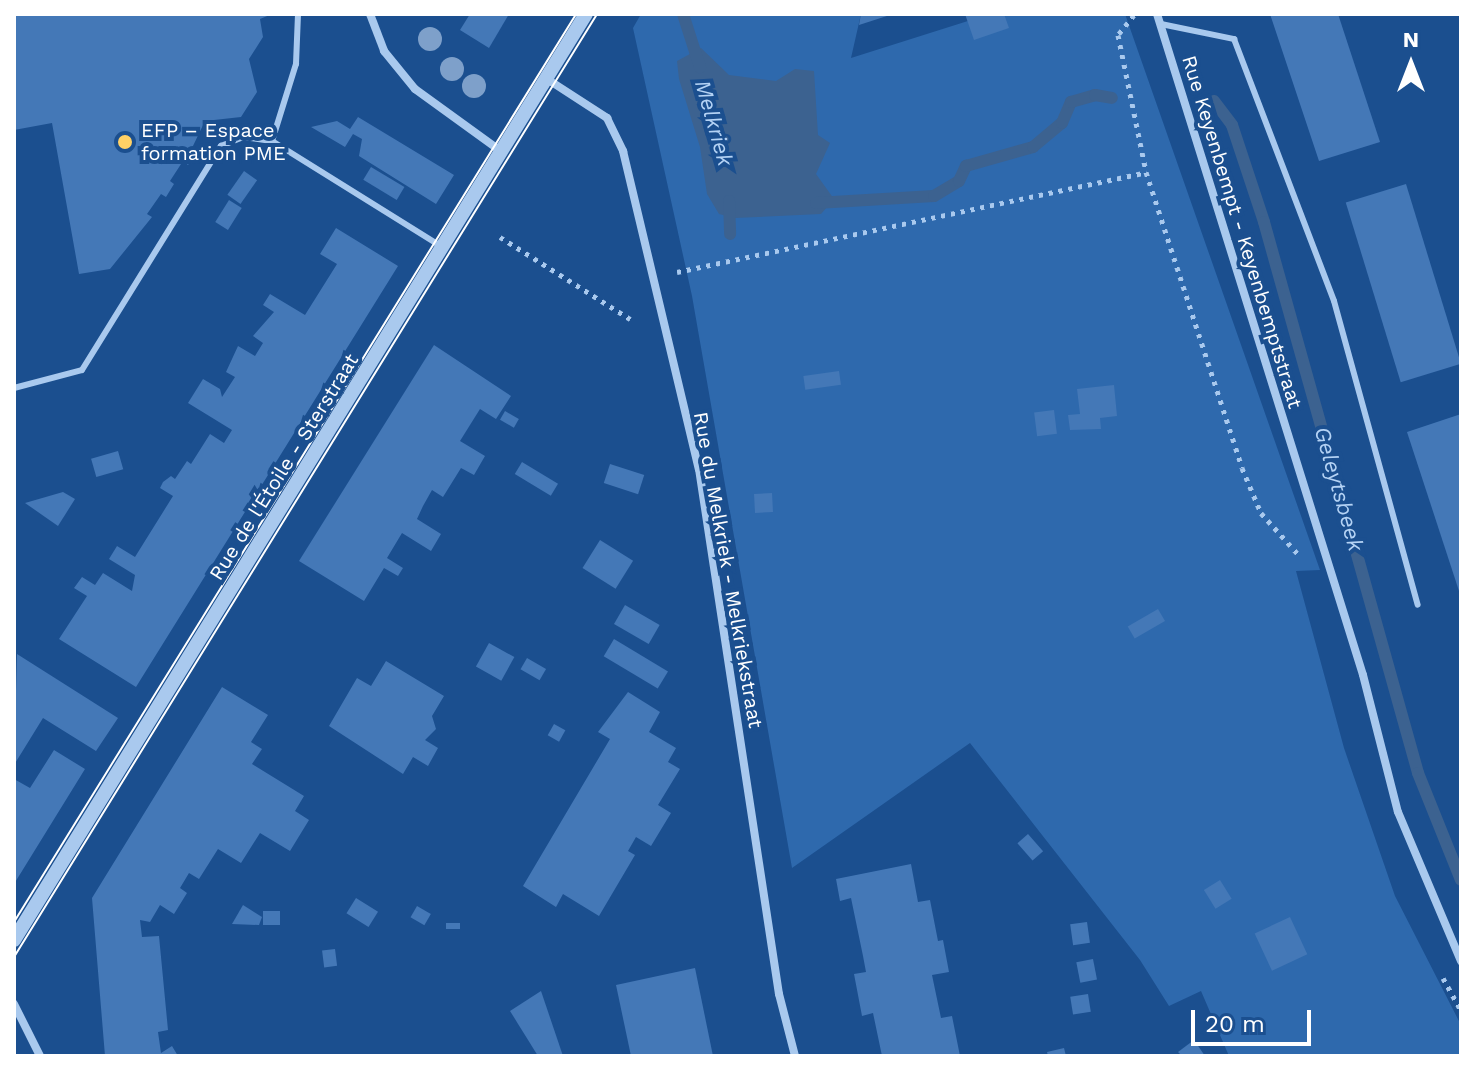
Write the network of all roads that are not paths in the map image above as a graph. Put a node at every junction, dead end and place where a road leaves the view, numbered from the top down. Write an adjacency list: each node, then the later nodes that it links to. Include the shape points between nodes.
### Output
1 (298, 14): 7 (lane, via 296,64)
2 (370, 14): 8 (street, via 384,51 415,89)
3 (586, 14): 6 (street, Rue de l'Étoile - Sterstraat)
4 (1157, 14): 5 (street, Rue Keyenbempt - Keyenbemptstraat)
5 (1161, 24): 11 (lane, via 1234,39 1334,301); 13 (street, Rue Keyenbempt - Keyenbemptstraat, via 1363,675 1398,812)
6 (547, 79): 8 (street, Rue de l'Étoile - Sterstraat); 16 (street, Rue du Melkriek - Melkriekstraat, via 607,118 623,151 699,469 779,994)
7 (272, 141): 9 (lane); 10 (lane, via 243,137 221,146 82,370)
8 (503, 152): 9 (street, Rue de l'Étoile - Sterstraat)
9 (443, 248): 12 (street, Rue de l'Étoile - Sterstraat)
10 (14, 388)
11 (1418, 605)
12 (14, 940)
13 (1461, 961)
14 (14, 1004): 15 (street)
15 (40, 1056)
16 (795, 1056)

